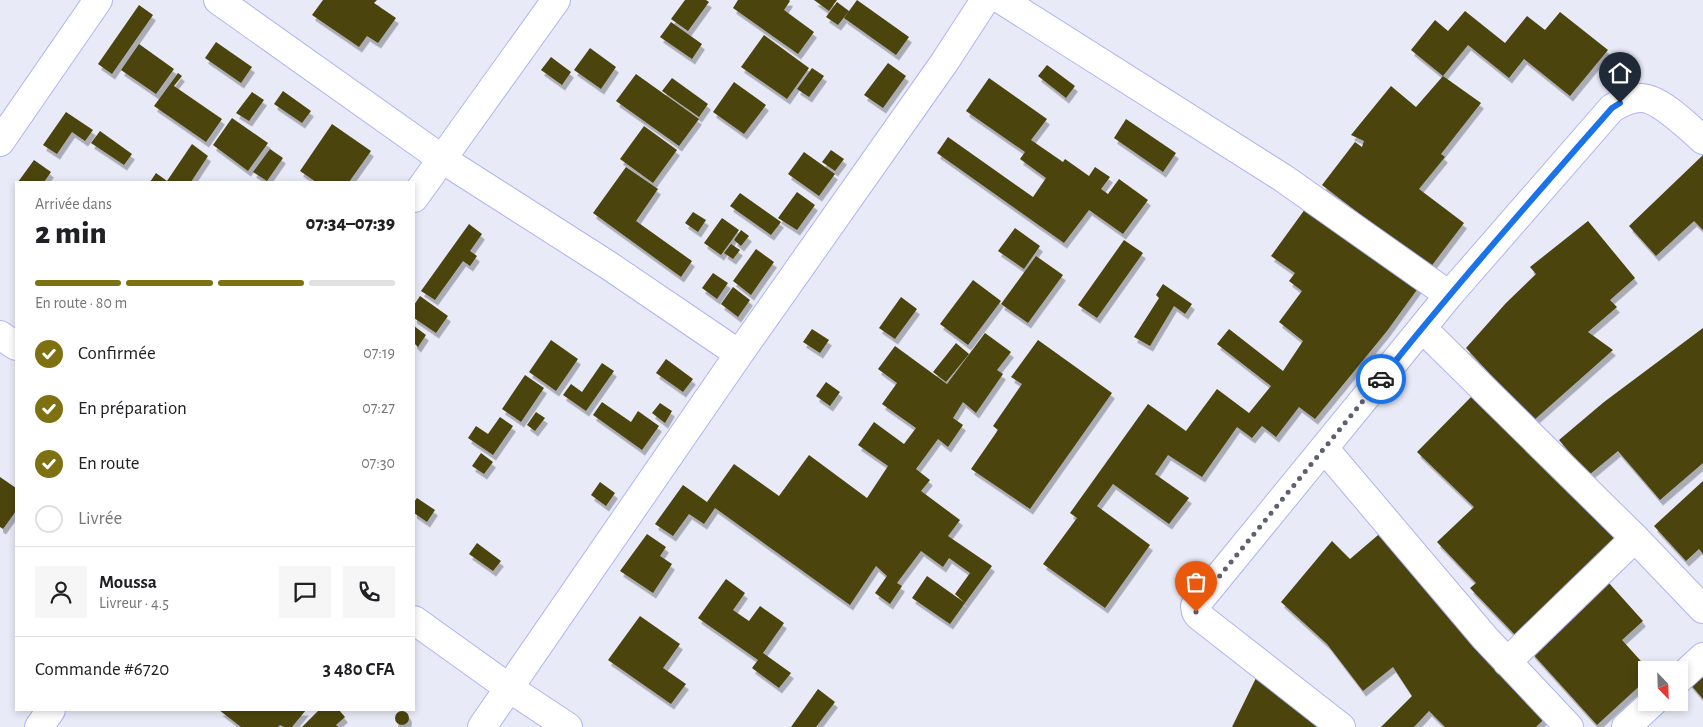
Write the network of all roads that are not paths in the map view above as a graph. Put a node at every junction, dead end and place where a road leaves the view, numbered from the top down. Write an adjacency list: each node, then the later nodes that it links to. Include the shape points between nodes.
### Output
1 (98, 0): 7 (street)
2 (218, 0): 8 (street)
3 (556, 0): 8 (street)
4 (986, 0): 14 (street)
5 (1002, 0): 10 (street, via 1283,178)
6 (1703, 140): 10 (street, via 1657,102 1632,99 1612,108)
7 (0, 142)
8 (442, 159): 9 (street); 14 (street)
9 (415, 197)
10 (1449, 295): 11 (street)
11 (1422, 328): 15 (street); 16 (street)
12 (0, 335): 13 (street)
13 (15, 345)
14 (740, 354): 22 (street)
15 (1324, 448): 20 (street); 28 (street, via 1195,606 1199,616)
16 (1634, 538): 17 (street); 20 (street)
17 (1703, 609)
18 (415, 621): 22 (street)
19 (1703, 657): 21 (street)
20 (1507, 662): 29 (street)
21 (1688, 671)
22 (509, 688): 26 (street); 27 (street)
23 (50, 711): 25 (street)
24 (1643, 711): 30 (street)
25 (39, 727)
26 (482, 727)
27 (568, 727)
28 (1342, 727)
29 (1569, 727)
30 (1626, 727)

